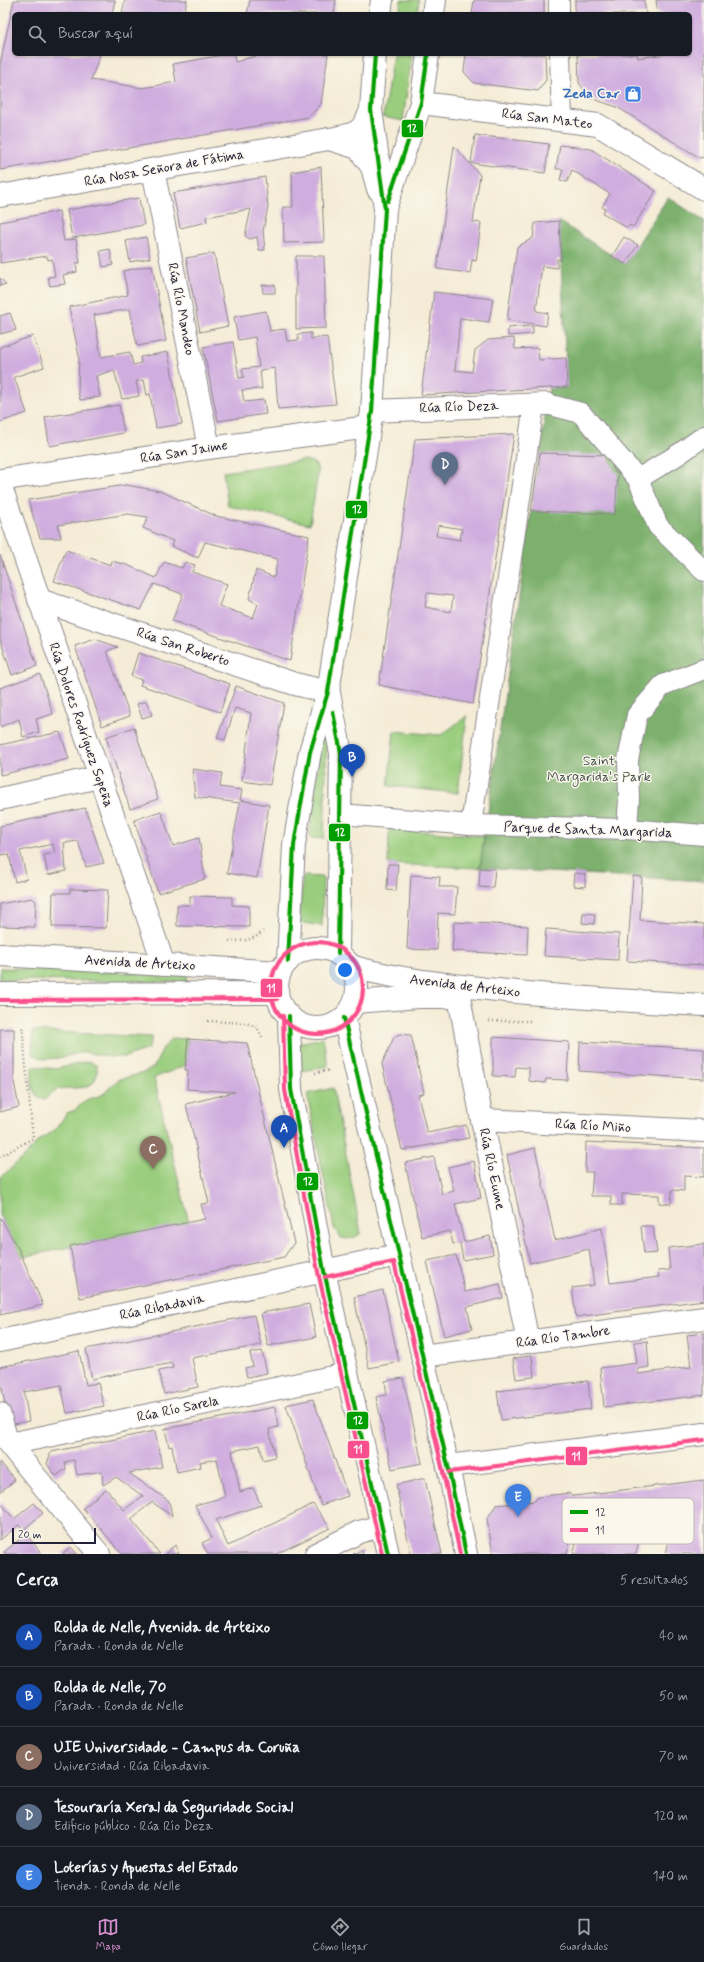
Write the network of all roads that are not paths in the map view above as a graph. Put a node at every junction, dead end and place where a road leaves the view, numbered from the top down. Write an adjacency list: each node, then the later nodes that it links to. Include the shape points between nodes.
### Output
1 (382, 0): 4 (street)
2 (435, 0): 5 (street)
3 (559, 0): 6 (street)
4 (380, 12)
5 (433, 12)
6 (559, 12)
7 (375, 56): 11 (street)
8 (428, 56): 10 (street)
9 (560, 56): 12 (street)
10 (421, 103): 12 (street, Rúa San Mateo); 17 (street)
11 (371, 110): 13 (street, Rúa Nosa Señora de Fátima, via 366,124 355,134); 17 (street)
12 (562, 121): 15 (street, Rúa San Mateo, via 598,125)
13 (328, 139): 14 (street, Rúa Nosa Señora de Fátima); 17 (street, Rúa Nosa Señora de Fátima, via 358,148 372,167)
14 (153, 170): 16 (street, Rúa Nosa Señora de Fátima); 21 (street, Rúa Río Mandeo)
15 (704, 189)
16 (0, 196)
17 (385, 209): 19 (street)
18 (541, 404): 19 (street, Rúa Río Deza); 22 (street, via 580,413); 32 (street)
19 (370, 419): 21 (street, Rúa San Jaime); 28 (street)
20 (704, 436): 22 (street)
21 (209, 448): 23 (street, Rúa San Jaime)
22 (638, 479): 25 (street, via 658,526)
23 (0, 480)
24 (0, 484): 26 (street, Rúa Dolores Rodríguez Sopeña)
25 (704, 571)
26 (39, 600): 28 (street, Rúa San Roberto, via 294,684); 29 (street, Rúa Dolores Rodríguez Sopeña)
27 (704, 669): 33 (street, via 663,685 637,715 628,760 630,799)
28 (328, 692): 31 (street, via 341,752); 38 (street, via 310,752 295,838)
29 (99, 777): 30 (street); 37 (street, Rúa Dolores Rodríguez Sopeña)
30 (0, 799)
31 (341, 814): 32 (street, Parque de Santa Margarida); 36 (street)
32 (471, 825): 33 (street, Parque de Santa Margarida)
33 (627, 829): 34 (street, Parque de Santa Margarida)
34 (704, 836)
35 (0, 955): 37 (street, Avenida de Arteixo)
36 (344, 960): 38 (street, via 325,948 312,948 299,952); 40 (street, Avenida de Arteixo, via 372,973); 43 (street, via 356,978 357,990)
37 (164, 965): 38 (street, Avenida de Arteixo)
38 (282, 975): 39 (street, Avenida de Arteixo); 44 (street, via 281,1005)
39 (0, 994)
40 (555, 996): 41 (street, Avenida de Arteixo); 42 (street, Avenida de Arteixo)
41 (459, 997): 43 (street, Avenida de Arteixo, via 420,997); 45 (street, Rúa Río Eume)
42 (704, 1005)
43 (350, 1010): 44 (street, via 334,1025 322,1028 310,1028 299,1024); 47 (street, via 355,1064)
44 (289, 1016): 48 (street, via 290,1079)
45 (482, 1120): 46 (street, Rúa Río Miño); 51 (street, Rúa Río Eume)
46 (704, 1131)
47 (398, 1255): 48 (street, Rúa Ribadavia); 52 (street)
48 (324, 1271): 50 (street, Rúa Ribadavia); 53 (street)
49 (704, 1318): 51 (street, Rúa Río Tambre)
50 (0, 1341)
51 (528, 1341): 52 (street, Rúa Río Tambre)
52 (422, 1356): 57 (street)
53 (347, 1374): 56 (street, Rúa Río Sarela); 58 (street)
54 (0, 1412): 56 (street)
55 (704, 1434): 57 (street)
56 (8, 1444): 59 (street)
57 (448, 1466): 62 (street)
58 (381, 1526): 60 (street, via 359,1532); 61 (street)
59 (99, 1554)
60 (316, 1554)
61 (388, 1554)
62 (466, 1554)

